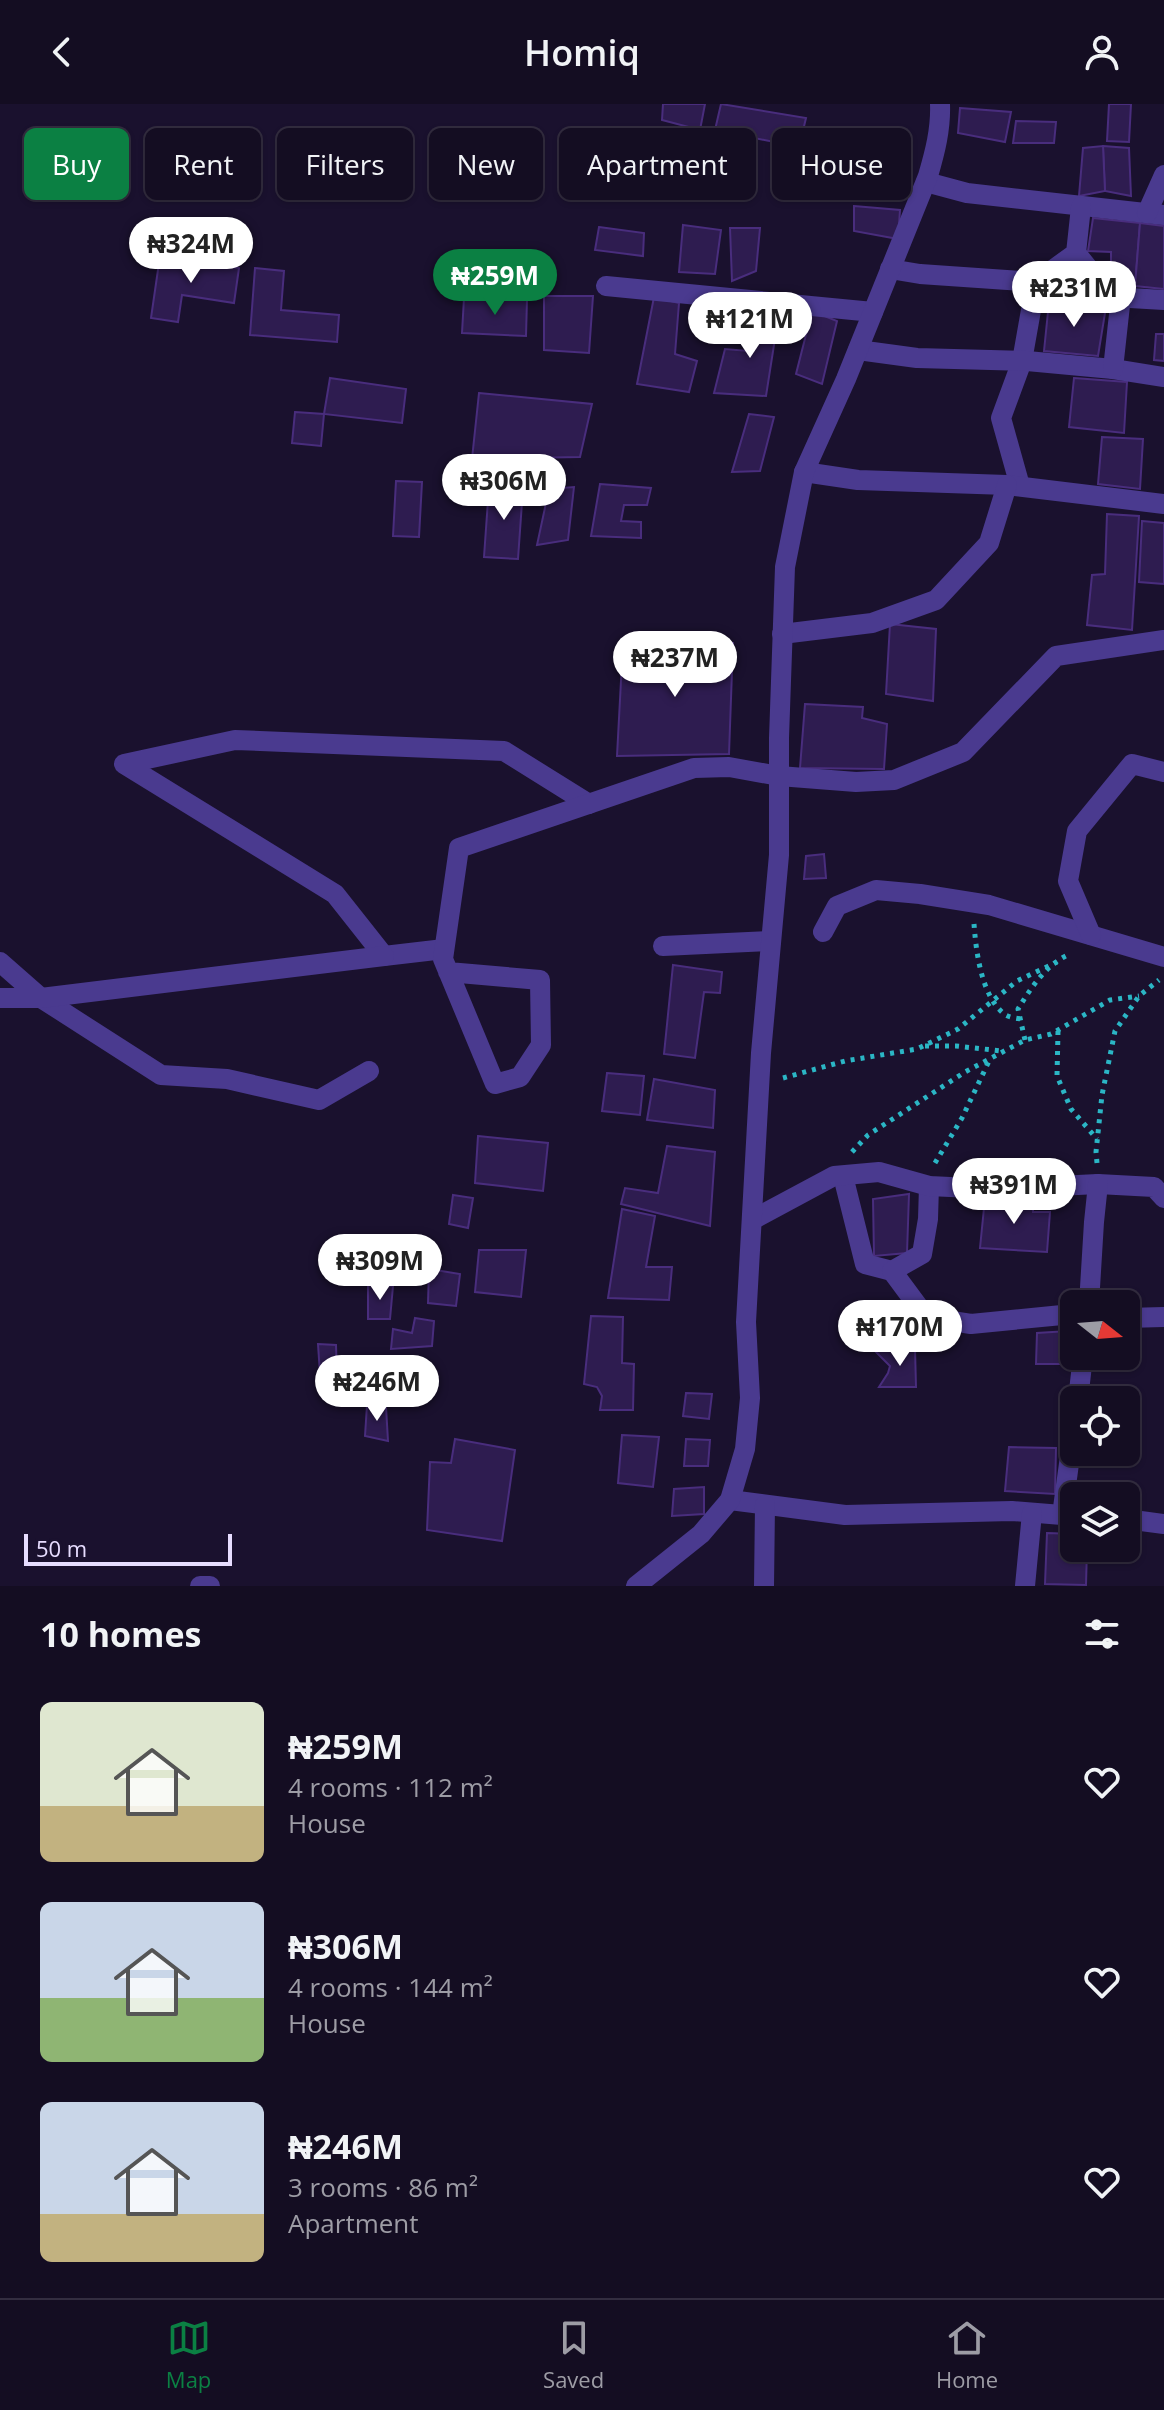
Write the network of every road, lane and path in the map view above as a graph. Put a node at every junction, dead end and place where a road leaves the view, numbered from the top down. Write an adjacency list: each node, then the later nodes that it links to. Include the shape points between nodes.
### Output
1 (940, 104): 3 (street, via 937,147)
2 (1164, 175): 5 (street)
3 (926, 182): 4 (street, via 967,193); 7 (street)
4 (1081, 207): 5 (street); 6 (street)
5 (1155, 214)
6 (1076, 253): 8 (street); 10 (street, via 1109,294)
7 (890, 269): 8 (street); 12 (street)
8 (1036, 282): 14 (street)
9 (606, 286): 12 (street)
10 (1121, 296): 11 (street); 15 (street)
11 (1164, 300)
12 (873, 312): 13 (street)
13 (858, 350): 14 (street, via 917,358); 17 (street)
14 (1022, 361): 15 (street); 18 (street, via 1001,418)
15 (1113, 369): 16 (street)
16 (1164, 377)
17 (804, 472): 18 (street, via 858,480); 20 (street, via 785,567)
18 (1014, 486): 19 (street); 20 (street, via 989,543 936,600 872,623)
19 (1164, 504)
20 (782, 634): 23 (street)
21 (1164, 640): 23 (street, via 1056,656 963,752 894,780)
22 (1164, 772): 27 (street, via 1132,764 1077,831 1068,881)
23 (779, 776): 24 (street, via 729,767 694,768); 28 (street)
24 (589, 804): 30 (street, via 459,848); 31 (street, via 504,751 235,740 124,764 335,894)
25 (974, 902): 26 (street, via 876,890 837,906); 27 (street); 40 (path, via 980,972)
26 (823, 932)
27 (1097, 937): 32 (street); 34 (path)
28 (771, 941): 29 (street); 48 (street)
29 (663, 946)
30 (444, 949): 31 (street); 35 (street)
31 (384, 956): 39 (street)
32 (1164, 957)
33 (0, 962): 39 (street)
34 (1057, 962): 40 (path); 41 (path, via 1035,982 1018,1009)
35 (448, 972): 35 (street, via 495,1084 520,1077 541,1045 540,980)
36 (1164, 976): 37 (path)
37 (1139, 996): 42 (path, via 1110,1000); 49 (path, via 1115,1031)
38 (0, 998): 39 (street)
39 (41, 998): 47 (street, via 161,1075 227,1079 319,1100)
40 (993, 999): 41 (path, via 1004,1015); 44 (path, via 958,1029)
41 (1021, 1019): 43 (path)
42 (1058, 1031): 43 (path); 49 (path, via 1057,1076 1071,1109)
43 (1025, 1040): 45 (path)
44 (923, 1046): 45 (path); 48 (path)
45 (1003, 1052): 46 (path)
46 (991, 1058): 50 (path, via 868,1135); 53 (path)
47 (369, 1071)
48 (759, 1084): 55 (street)
49 (1098, 1140): 52 (path)
50 (849, 1155)
51 (843, 1176): 53 (street, via 879,1172); 55 (street); 56 (street, via 865,1264)
52 (1098, 1184): 53 (street, via 993,1189); 54 (street, via 1154,1187); 57 (street)
53 (926, 1185): 56 (street, via 922,1254)
54 (1164, 1198)
55 (752, 1220): 61 (street, via 746,1322 750,1398 745,1449)
56 (892, 1271): 58 (street, via 926,1317 971,1324)
57 (1090, 1290)
58 (1060, 1315)
59 (1164, 1317): 60 (street)
60 (1140, 1318)
61 (730, 1500): 62 (street); 69 (street, via 701,1534)
62 (765, 1505): 63 (street, via 845,1515); 70 (street)
63 (1032, 1513): 64 (street); 71 (street)
64 (1060, 1515)
65 (1140, 1521): 66 (street)
66 (1164, 1524)
67 (200, 1586): 68 (street)
68 (210, 1586)
69 (636, 1586)
70 (764, 1586)
71 (1025, 1586)

